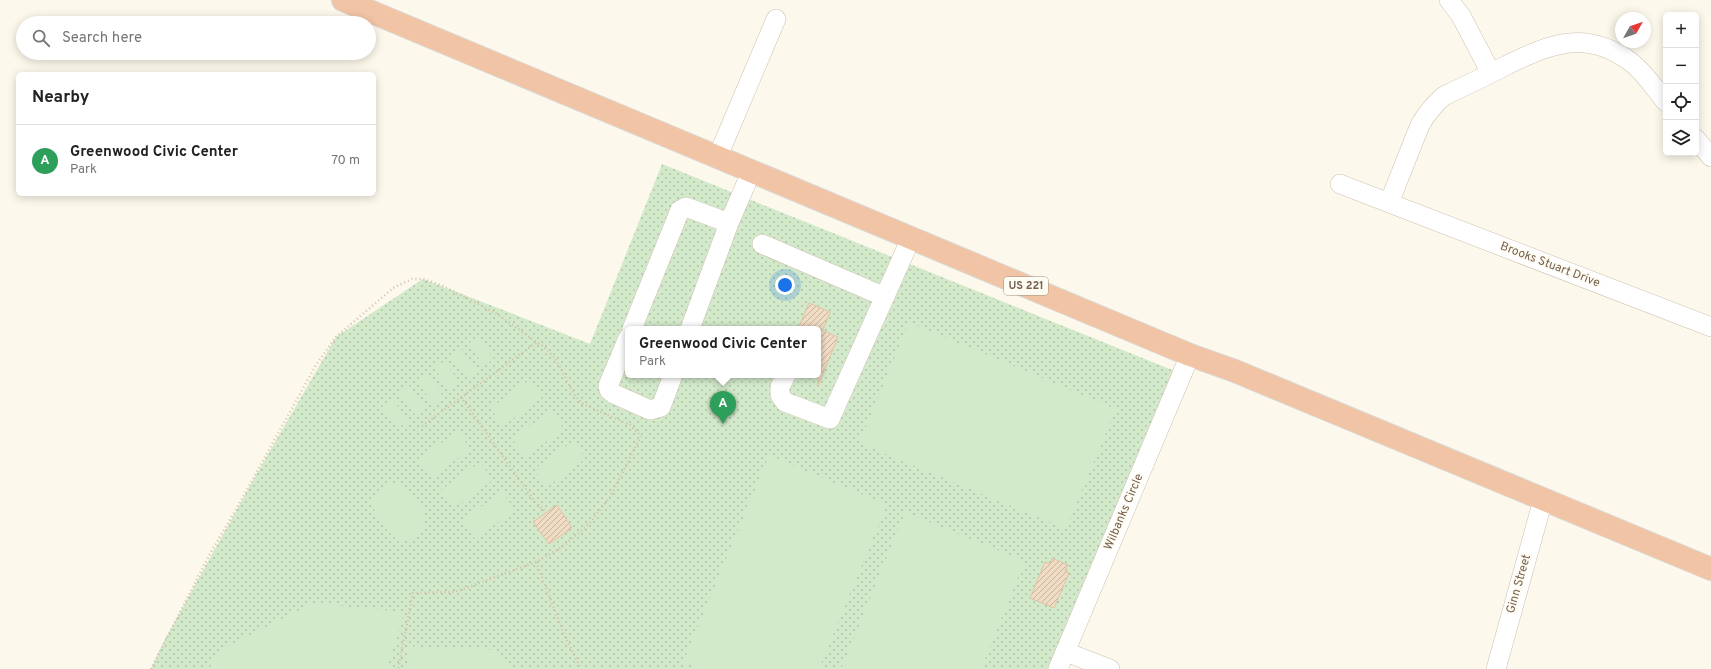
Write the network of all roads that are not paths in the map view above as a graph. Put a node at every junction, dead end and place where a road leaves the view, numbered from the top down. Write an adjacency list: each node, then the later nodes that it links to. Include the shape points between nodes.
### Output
1 (342, 0): 7 (highway, US 221)
2 (1449, 0): 4 (street, via 1461,16)
3 (776, 19): 7 (street)
4 (1490, 73): 5 (street, via 1541,49 1570,42 1584,43 1601,46 1633,64); 11 (street, via 1444,96 1427,112)
5 (1663, 99)
6 (1699, 143): 8 (street)
7 (718, 156): 9 (highway, US 221)
8 (1711, 157)
9 (752, 170): 12 (street); 13 (highway, US 221)
10 (1340, 184): 11 (street, Brooks Stuart Drive)
11 (1389, 203): 18 (street, Brooks Stuart Drive)
12 (729, 223): 16 (street, via 694,208 686,207 680,210); 17 (street)
13 (911, 238): 15 (street); 20 (highway, US 221)
14 (762, 244): 15 (street)
15 (885, 297): 22 (street, via 830,419 785,402 780,395)
16 (633, 326)
17 (691, 326)
18 (1711, 327)
19 (625, 345): 21 (street, via 608,386 614,394 655,410 661,407)
20 (1190, 355): 23 (highway, US 221, via 1236,371); 25 (street, Wilbanks Circle)
21 (672, 378)
22 (785, 378)
23 (1543, 500): 24 (highway, US 221); 27 (street, Ginn Street)
24 (1711, 569)
25 (1062, 661): 26 (street)
26 (1110, 669)
27 (1496, 669)

